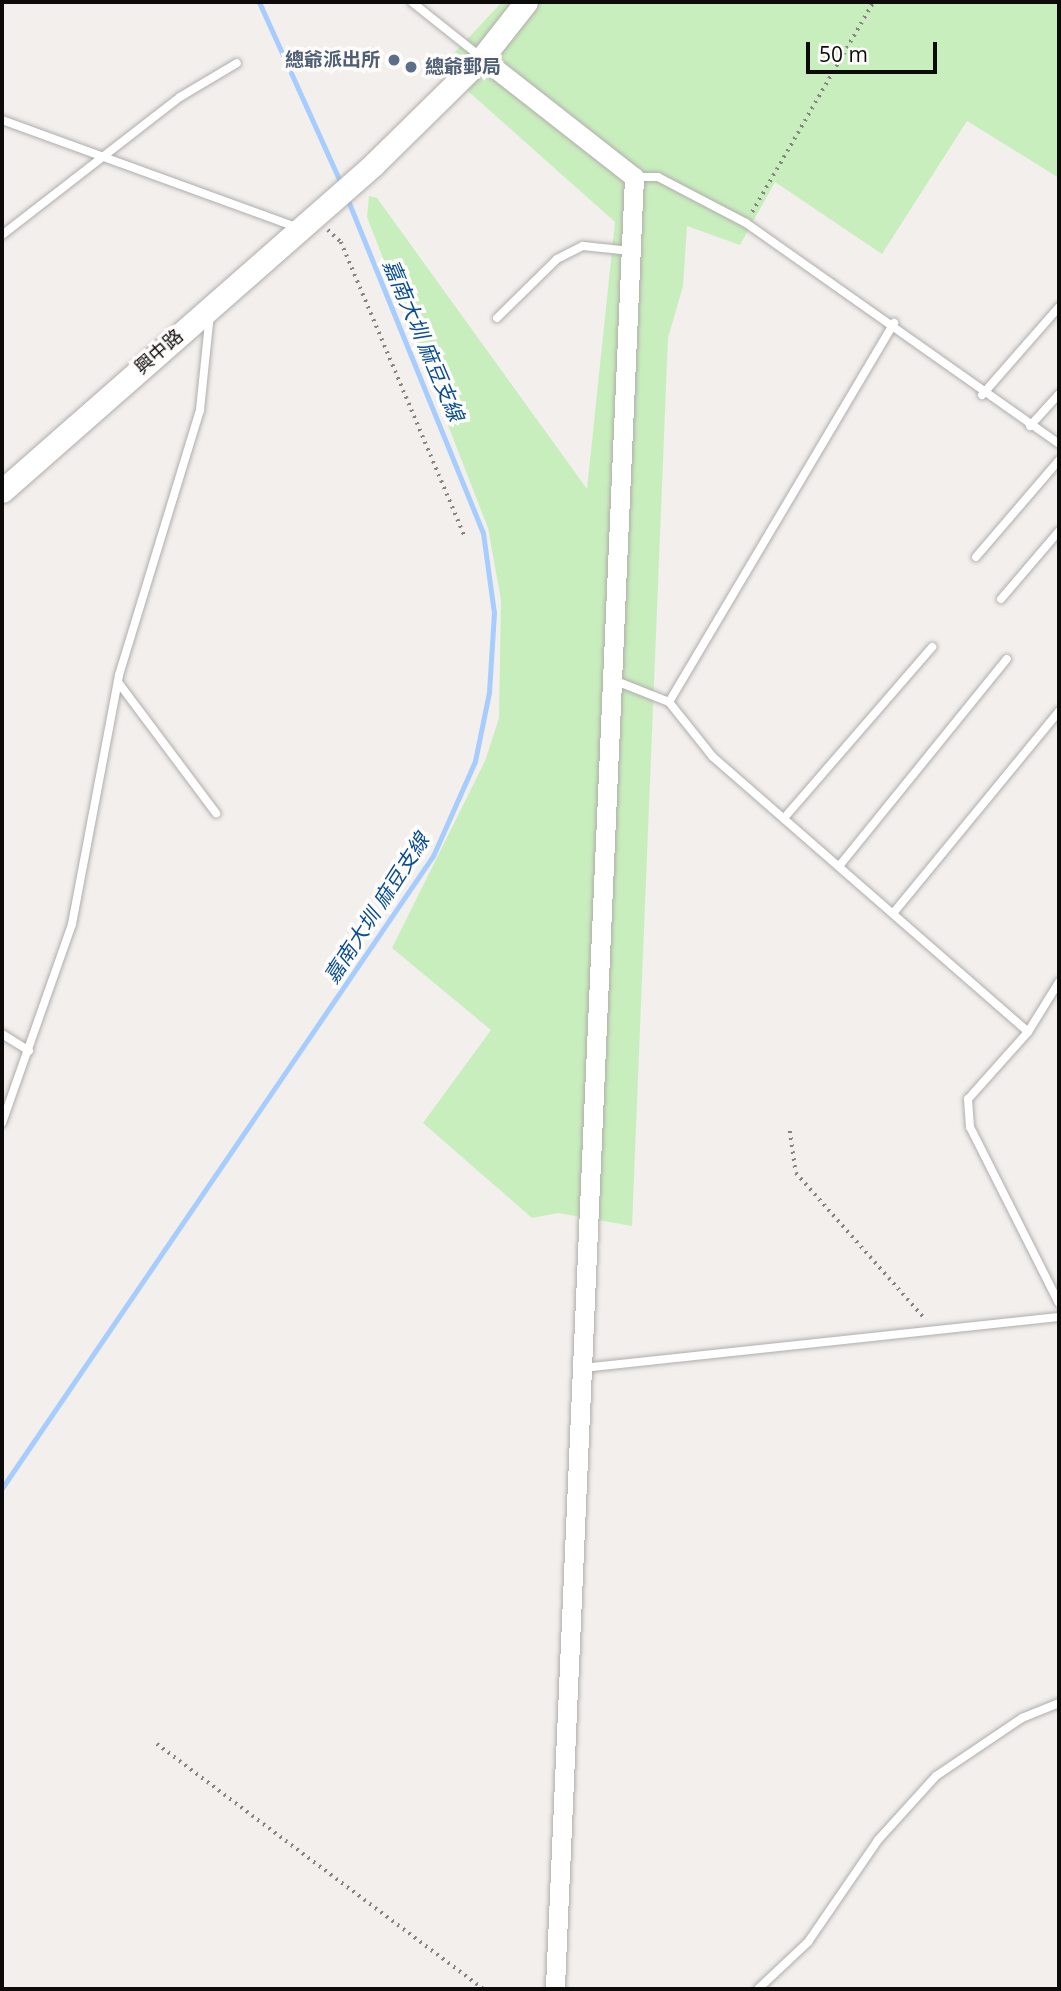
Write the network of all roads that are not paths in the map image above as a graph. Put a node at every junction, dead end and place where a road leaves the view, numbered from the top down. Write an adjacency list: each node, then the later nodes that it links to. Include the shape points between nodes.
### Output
1 (412, 2): 3 (lane)
2 (526, 2): 3 (main road, 興中路)
3 (482, 58): 7 (street); 8 (main road, 興中路)
4 (236, 63): 6 (lane)
5 (2, 120): 6 (lane)
6 (102, 156): 8 (lane); 9 (lane)
7 (634, 177): 10 (street); 14 (lane, via 658,177 746,223)
8 (310, 219): 12 (main road, 興中路)
9 (2, 235)
10 (633, 251): 13 (lane, via 574,250 535,277); 26 (street)
11 (1059, 307): 16 (lane)
12 (209, 308): 20 (main road, 興中路); 27 (lane, via 211,353 200,410)
13 (497, 318)
14 (894, 323): 16 (lane); 28 (lane)
15 (1059, 394): 17 (lane)
16 (982, 395): 17 (lane)
17 (1030, 426): 18 (lane)
18 (1059, 444)
19 (1059, 460): 22 (lane)
20 (2, 491)
21 (1059, 531): 23 (lane)
22 (976, 557)
23 (1001, 599)
24 (932, 647): 31 (lane)
25 (1007, 659): 32 (lane)
26 (616, 681): 28 (lane); 41 (street)
27 (118, 682): 30 (lane); 37 (lane, via 72,924)
28 (669, 702): 31 (lane, via 713,757)
29 (1059, 712): 33 (lane)
30 (216, 813)
31 (785, 817): 32 (lane)
32 (841, 865): 33 (lane)
33 (895, 911): 35 (lane)
34 (1059, 982): 35 (lane)
35 (1028, 1032): 39 (lane, via 968,1099 970,1127)
36 (2, 1034): 37 (lane)
37 (29, 1051): 38 (lane)
38 (2, 1123)
39 (1059, 1303)
40 (1059, 1317): 41 (lane)
41 (582, 1368): 43 (street)
42 (1059, 1703): 44 (lane, via 1022,1718 936,1776 878,1840 808,1942)
43 (555, 1989)
44 (758, 1989)

